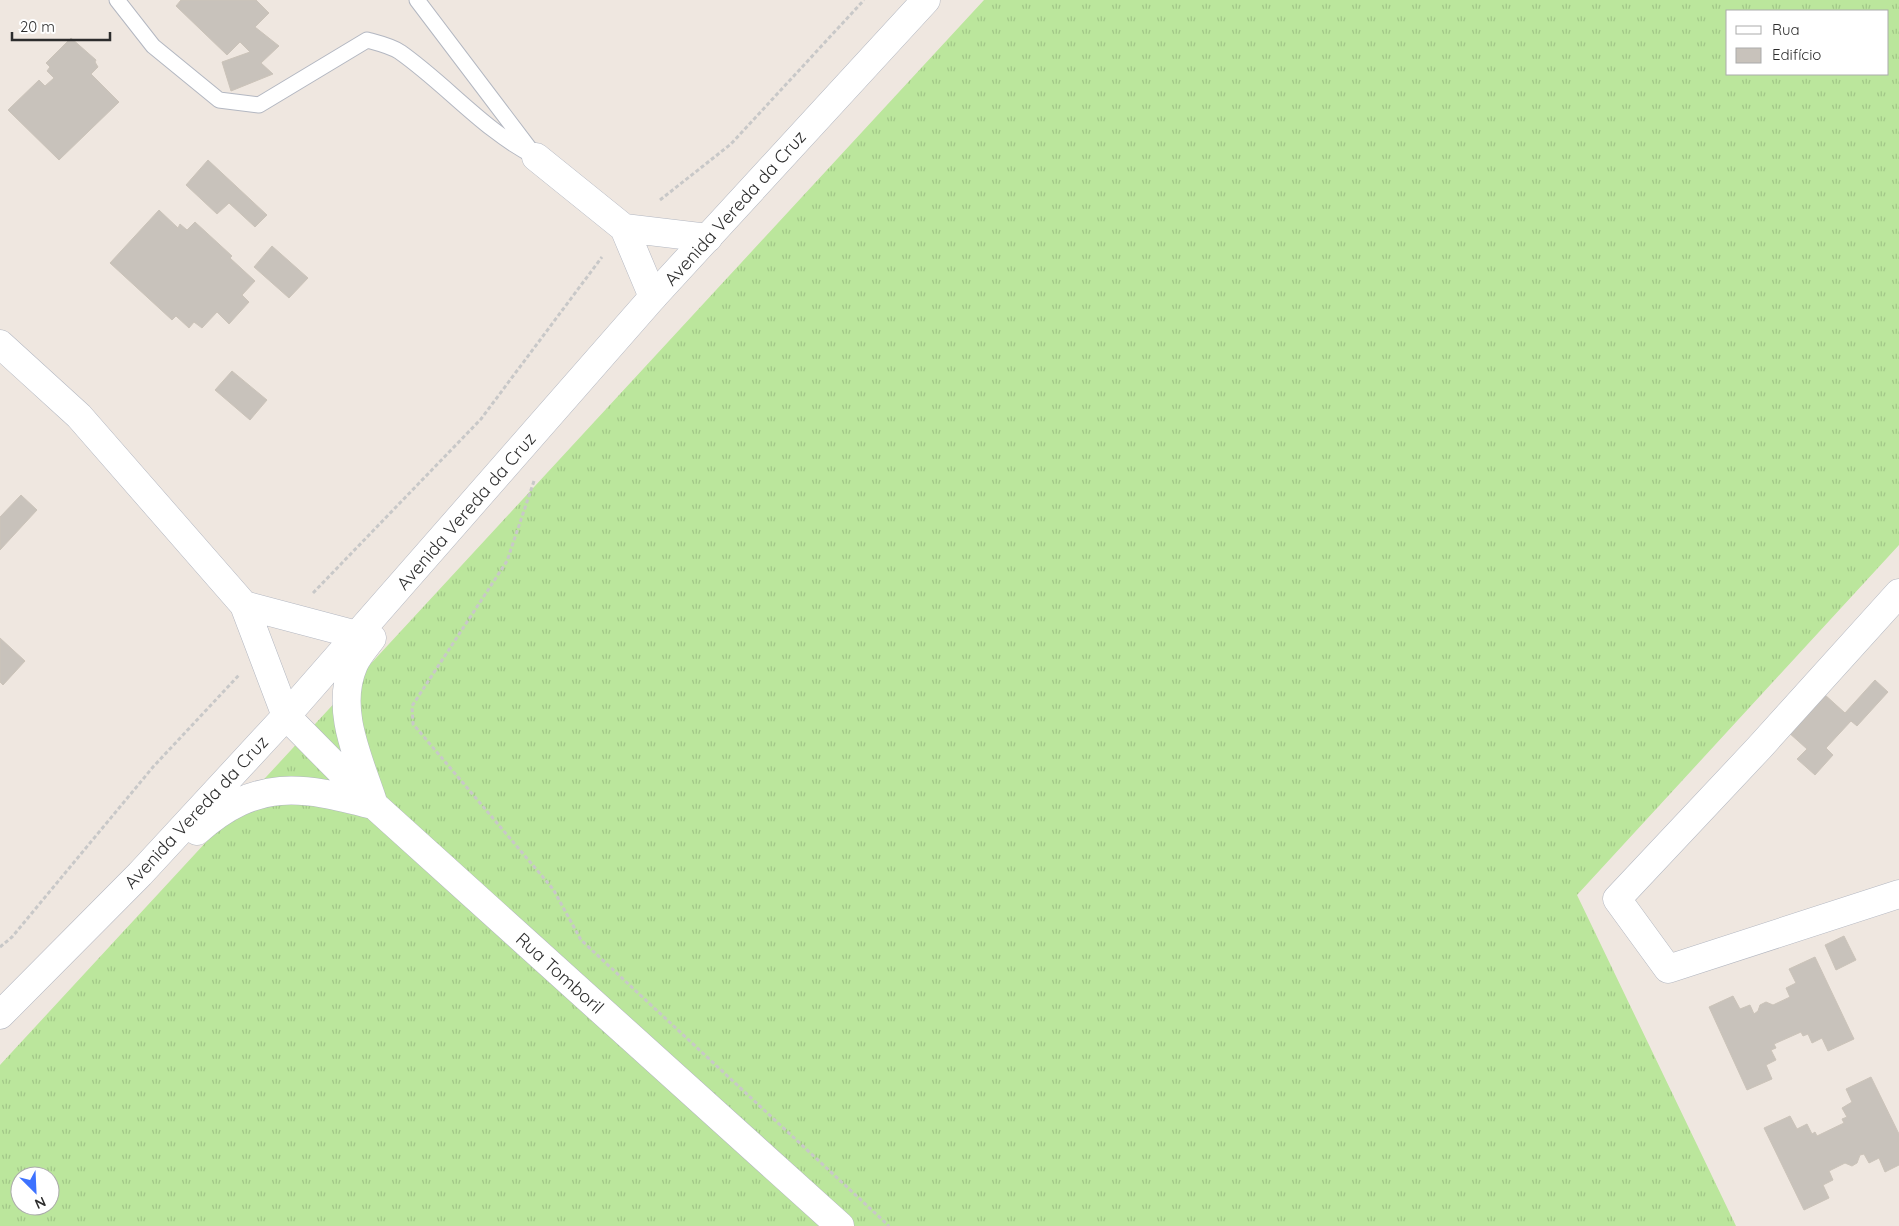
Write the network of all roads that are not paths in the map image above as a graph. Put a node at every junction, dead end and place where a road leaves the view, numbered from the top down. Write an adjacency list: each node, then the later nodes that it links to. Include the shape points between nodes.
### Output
1 (117, 0): 4 (lane, via 153,46 219,100 259,105 368,40 398,50 479,119)
2 (417, 0): 4 (lane)
3 (926, 0): 6 (street, Avenida Vereda da Cruz)
4 (536, 157): 5 (street)
5 (624, 228): 6 (street); 7 (street)
6 (708, 238): 7 (street, Avenida Vereda da Cruz)
7 (654, 297): 9 (street, Avenida Vereda da Cruz)
8 (0, 344): 11 (street, via 79,416)
9 (461, 517): 12 (street, Avenida Vereda da Cruz); 14 (street, via 426,576 355,662 348,683 346,703 350,730)
10 (1899, 593): 16 (street, via 1617,899 1668,969)
11 (244, 605): 12 (street); 13 (street)
12 (357, 635): 13 (street, Avenida Vereda da Cruz)
13 (286, 716): 14 (street, Rua Tomboril); 15 (street, Avenida Vereda da Cruz)
14 (375, 806): 15 (street, via 322,792 283,790 254,795 229,807 167,858); 18 (street, Rua Tomboril)
15 (140, 874): 17 (street, Avenida Vereda da Cruz)
16 (1899, 894)
17 (0, 1015)
18 (840, 1226)

